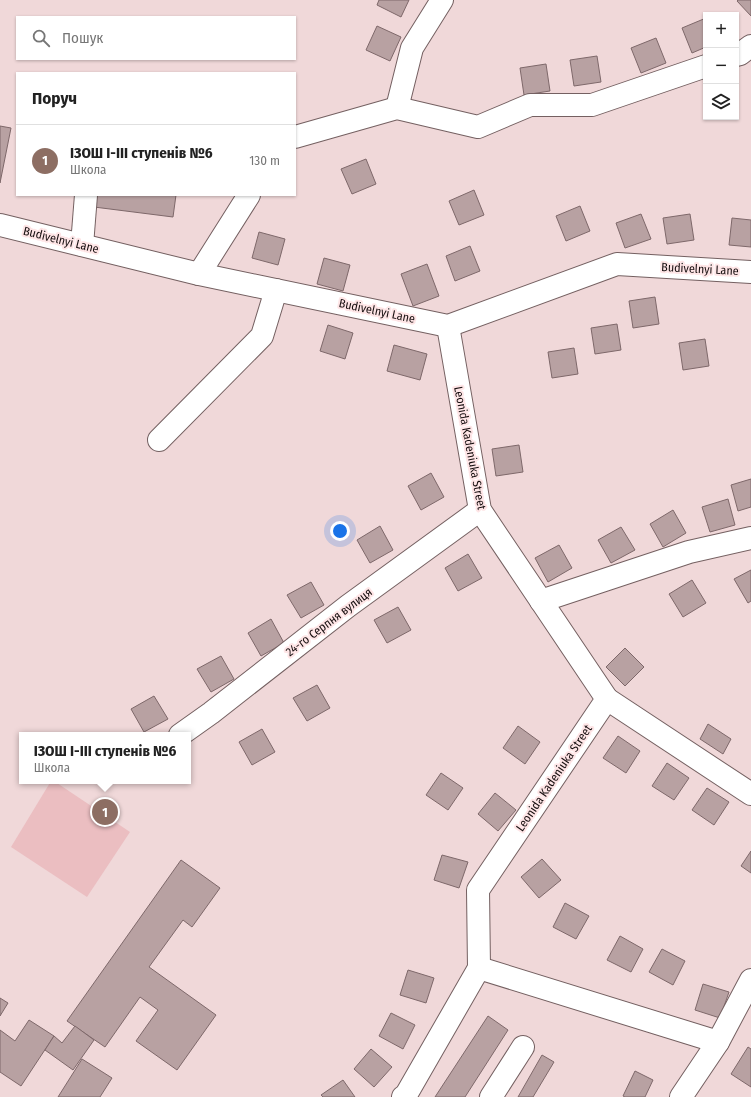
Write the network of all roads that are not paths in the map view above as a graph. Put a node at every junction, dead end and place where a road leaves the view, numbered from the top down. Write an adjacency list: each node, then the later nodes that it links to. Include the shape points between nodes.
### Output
1 (442, 0): 5 (street, via 412,48)
2 (751, 46): 3 (street)
3 (739, 54)
4 (703, 67): 5 (street, via 592,105 530,105 478,127)
5 (397, 108): 6 (street)
6 (296, 137)
7 (86, 196): 10 (street)
8 (248, 196): 12 (street)
9 (0, 225): 10 (street, Budivelnyi Lane)
10 (82, 245): 12 (street, Budivelnyi Lane)
11 (751, 272): 14 (street, Budivelnyi Lane, via 616,264)
12 (200, 274): 13 (street, Budivelnyi Lane)
13 (276, 290): 14 (street, Budivelnyi Lane); 15 (street, via 262,336)
14 (448, 326): 16 (street, Leonida Kadeniuka Street)
15 (159, 440)
16 (480, 510): 18 (street, Leonida Kadeniuka Street); 20 (street, 24-го Серпня вулиця, via 348,606)
17 (751, 538): 18 (street, via 690,552)
18 (541, 601): 19 (street, Leonida Kadeniuka Street)
19 (607, 699): 21 (street); 22 (street, Leonida Kadeniuka Street, via 478,890)
20 (184, 732)
21 (751, 794)
22 (479, 968): 24 (street); 26 (street)
23 (751, 980): 24 (street)
24 (718, 1042): 28 (street)
25 (523, 1047): 27 (street)
26 (403, 1097)
27 (491, 1097)
28 (681, 1097)

